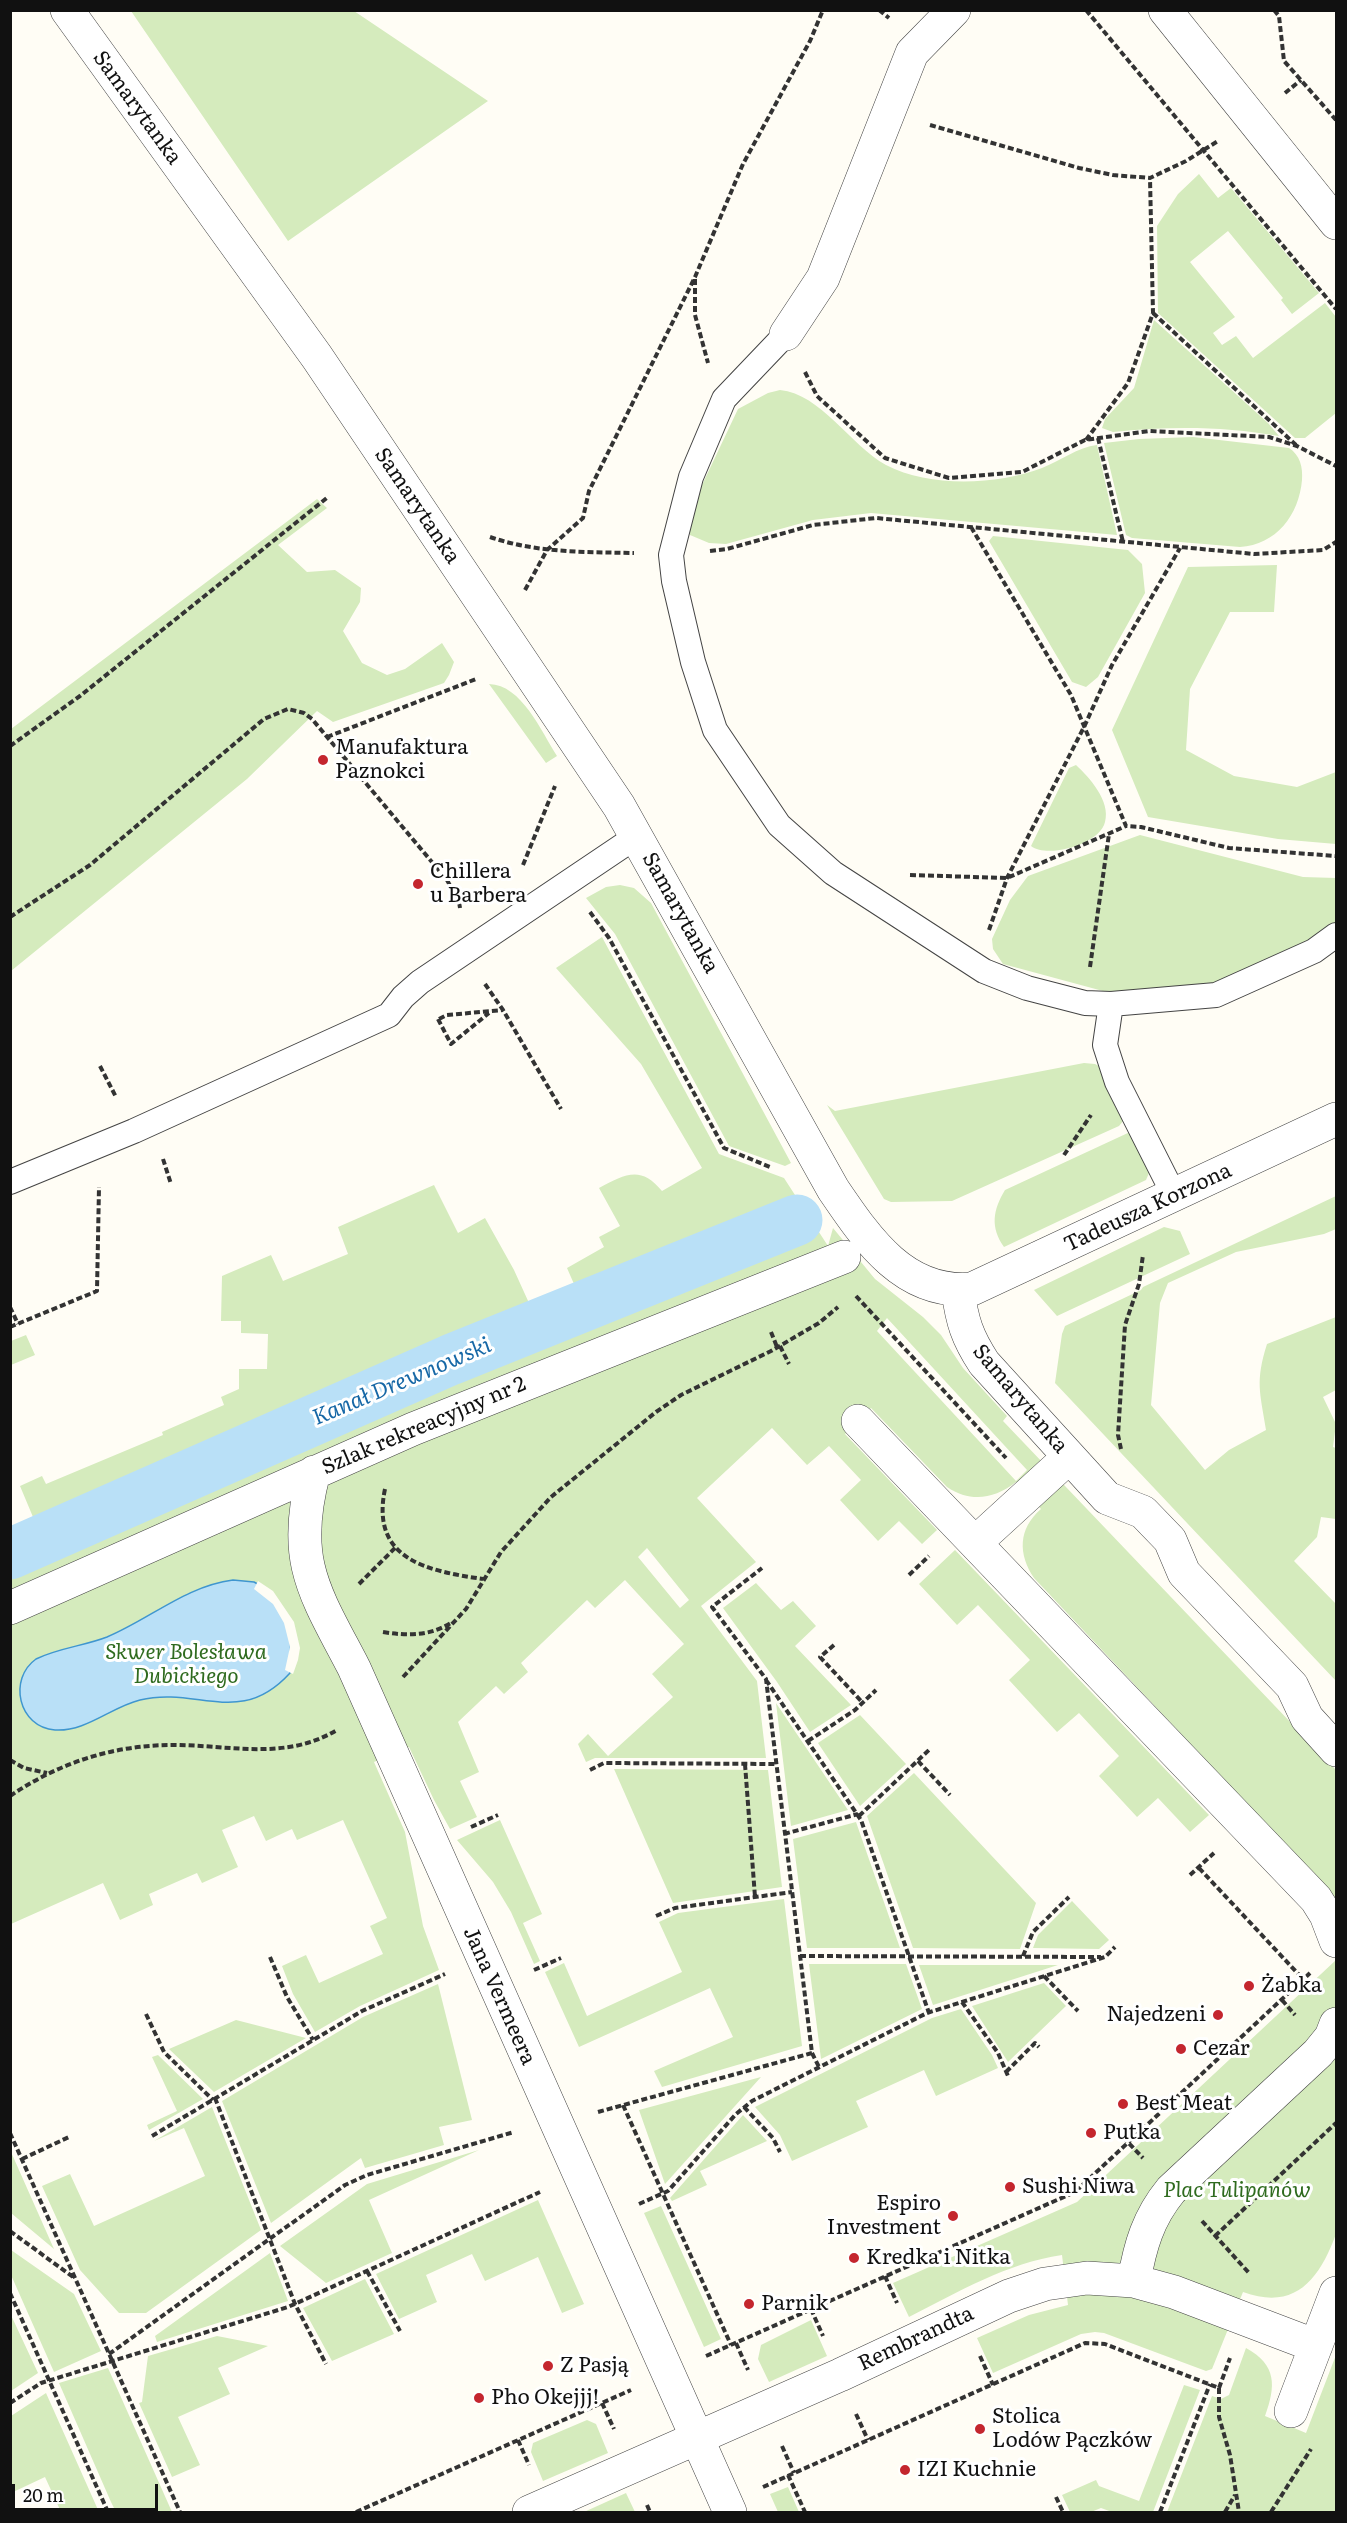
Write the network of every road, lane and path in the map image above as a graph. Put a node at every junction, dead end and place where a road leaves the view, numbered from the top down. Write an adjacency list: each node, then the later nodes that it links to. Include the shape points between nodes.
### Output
1 (67, 10): 39 (street, Samarytanka, via 317,357)
2 (823, 10): 14 (path, via 742,164)
3 (954, 10): 8 (street, via 912,53)
4 (1086, 10): 11 (path)
5 (1165, 10): 9 (street)
6 (1274, 10): 7 (path, via 1279,16 1284,61)
7 (1301, 80): 9 (path); 10 (path)
8 (889, 112): 12 (path, via 1079,168 1113,176); 17 (street, via 823,278)
9 (1251, 118): 11 (path); 13 (street)
10 (1336, 120)
11 (1204, 151): 12 (path); 15 (path)
12 (1150, 178): 16 (path)
13 (1336, 223)
14 (695, 276): 18 (path, via 695,315 706,358); 29 (path, via 589,491 583,518)
15 (1336, 309)
16 (1153, 313): 20 (path, via 1128,383); 21 (path)
17 (786, 333): 18 (lane); 20 (path, via 817,396 885,458 949,478 1022,472)
18 (724, 399): 30 (lane, via 691,477)
19 (1098, 438): 20 (path); 21 (path, via 1149,431 1222,433); 26 (path)
20 (1086, 440)
21 (1298, 446): 22 (path)
22 (1336, 465)
23 (328, 497): 35 (path, via 80,696)
24 (971, 526): 26 (path); 30 (path, via 876,518 813,525 727,549); 33 (path)
25 (480, 534): 29 (path)
26 (1123, 542): 28 (path)
27 (1336, 542): 28 (path, via 1323,550 1254,554)
28 (1180, 548): 33 (path, via 1112,665)
29 (547, 550): 30 (path); 31 (path)
30 (671, 555): 48 (lane, via 693,662 715,730 779,825 833,873)
31 (522, 595)
32 (476, 679): 34 (path)
33 (1085, 725): 37 (path); 43 (path)
34 (327, 737): 45 (path, via 447,880); 46 (path, via 304,713 288,709 264,719 90,865)
35 (10, 746)
36 (560, 777): 41 (path)
37 (1126, 826): 38 (path); 40 (path, via 1229,848)
38 (1109, 834): 43 (path); 50 (path)
39 (637, 836): 63 (lane, via 420,982 389,1015 143,1127); 67 (street, Samarytanka, via 833,1189 862,1232 907,1275)
40 (1336, 856)
41 (521, 869)
42 (903, 875): 43 (path)
43 (1007, 878): 48 (path, via 988,934)
44 (589, 911): 61 (path, via 609,938 724,1149)
45 (461, 913)
46 (10, 917)
47 (1336, 935): 51 (lane, via 1314,951 1216,995)
48 (984, 971): 50 (lane, via 1027,988)
49 (481, 979): 52 (path)
50 (1085, 1003): 51 (lane)
51 (1111, 1004): 65 (lane, via 1105,1045)
52 (503, 1010): 53 (path); 58 (path)
53 (491, 1011): 54 (path); 55 (path, via 450,1044)
54 (447, 1015)
55 (438, 1019)
56 (100, 1066): 57 (path)
57 (120, 1105)
58 (561, 1109)
59 (1336, 1119): 65 (street, Tadeusza Korzona)
60 (161, 1152): 64 (path)
61 (779, 1170)
62 (99, 1178): 70 (path, via 97,1291)
63 (10, 1182)
64 (171, 1184)
65 (1162, 1201): 67 (street, Tadeusza Korzona, via 1007,1275); 76 (path, via 1124,1335 1118,1435)
66 (844, 1257): 68 (path, via 862,1280); 75 (street, Szlak rekreacyjny nr 2)
67 (958, 1291): 77 (street, Samarytanka, via 961,1317 970,1342 984,1363)
68 (852, 1292): 72 (path, via 828,1317); 79 (path)
69 (10, 1307): 70 (path)
70 (18, 1324): 71 (path)
71 (10, 1327)
72 (780, 1346): 73 (path); 84 (path, via 693,1388 656,1412 552,1497 512,1538)
73 (789, 1364)
74 (858, 1421): 80 (street)
75 (382, 1442): 78 (street, Szlak rekreacyjny nr 2); 84 (path, via 387,1472 382,1522 393,1544 425,1568)
76 (1123, 1456)
77 (1069, 1457): 79 (street); 95 (street, Samarytanka, via 1107,1498 1143,1512 1170,1540 1184,1572 1292,1686 1307,1718)
78 (314, 1472): 85 (street, Szlak rekreacyjny nr 2); 87 (street, Jana Vermeera, via 304,1526 304,1552)
79 (1034, 1489): 80 (street)
80 (975, 1543): 113 (street, via 1316,1899)
81 (931, 1554): 83 (path)
82 (762, 1568): 89 (path, via 712,1607)
83 (909, 1575)
84 (483, 1579): 86 (path)
85 (10, 1608)
86 (459, 1617): 87 (path, via 435,1631 416,1635 353,1626); 92 (path)
87 (332, 1629): 92 (street, Jana Vermeera)
88 (834, 1645): 91 (path, via 820,1657)
89 (766, 1680): 93 (path); 99 (path)
90 (876, 1690): 91 (path)
91 (863, 1703): 93 (path)
92 (371, 1708): 101 (path, via 332,1733 294,1747 128,1748 87,1756); 178 (street, Jana Vermeera)
93 (808, 1741): 105 (path)
94 (930, 1749): 97 (path)
95 (1336, 1750)
96 (10, 1760): 101 (path)
97 (918, 1761): 102 (path); 105 (path)
98 (745, 1764): 99 (path); 100 (path, via 604,1763); 110 (path)
99 (776, 1764): 107 (path)
100 (590, 1770)
101 (48, 1774): 103 (path)
102 (950, 1795)
103 (10, 1796)
104 (498, 1815): 106 (path)
105 (858, 1815): 107 (path); 116 (path)
106 (479, 1823)
107 (784, 1834): 109 (path)
108 (1199, 1868): 125 (path)
109 (792, 1892): 110 (path); 115 (path)
110 (755, 1897): 112 (path, via 675,1908)
111 (1069, 1897): 117 (path, via 1033,1932)
112 (656, 1916)
113 (1336, 1941)
114 (1115, 1947): 118 (path)
115 (800, 1956): 116 (path); 133 (path)
116 (909, 1956): 117 (path); 128 (path)
117 (1023, 1956): 118 (path)
118 (1105, 1957): 123 (path)
119 (270, 1958): 131 (path, via 287,1997)
120 (561, 1958): 121 (path)
121 (543, 1966)
122 (1311, 1971): 125 (path)
123 (1044, 1976): 126 (path); 127 (path)
124 (436, 1978): 131 (path, via 362,2011)
125 (1303, 1979): 161 (path, via 1075,2192)
126 (962, 2002): 128 (path); 132 (path, via 998,2053 1007,2074 1035,2043)
127 (1078, 2011)
128 (929, 2013): 134 (path)
129 (146, 2014): 135 (path, via 164,2052)
130 (1336, 2024): 156 (street, via 1318,2053 1158,2206 1144,2235)
131 (313, 2040): 135 (path)
132 (1039, 2047)
133 (812, 2053): 134 (path); 136 (path)
134 (819, 2067): 137 (path)
135 (214, 2099): 142 (path); 152 (path)
136 (623, 2105): 138 (path); 146 (path)
137 (744, 2107): 144 (path, via 773,2138); 146 (path)
138 (588, 2115)
139 (1336, 2123): 151 (path)
140 (524, 2129): 152 (path, via 352,2181)
141 (10, 2133): 145 (path)
142 (152, 2136)
143 (69, 2138): 145 (path)
144 (780, 2152)
145 (22, 2158): 154 (path)
146 (663, 2193): 148 (path); 161 (path)
147 (535, 2194): 153 (path)
148 (630, 2208)
149 (1200, 2220): 151 (path)
150 (10, 2231): 154 (path)
151 (1215, 2236): 155 (path)
152 (270, 2238): 159 (path); 163 (path)
153 (367, 2271): 159 (path); 160 (path)
154 (75, 2278): 163 (path)
155 (1252, 2278)
156 (1134, 2281): 162 (street, Rembrandta, via 1174,2292); 178 (street, Rembrandta, via 1087,2278 1027,2289)
157 (10, 2293): 169 (path)
158 (1336, 2293): 162 (street)
159 (295, 2304): 166 (path); 167 (path)
160 (400, 2331)
161 (733, 2344): 165 (path); 168 (path)
162 (1316, 2346): 175 (street)
163 (110, 2354): 166 (path)
164 (1232, 2355): 172 (path)
165 (699, 2360)
166 (112, 2361): 169 (path); 185 (path)
167 (326, 2364)
168 (752, 2379)
169 (49, 2380): 173 (path); 184 (path)
170 (1209, 2384): 172 (path); 179 (path, via 1105,2344 1085,2343); 191 (path)
171 (637, 2387): 174 (path)
172 (1219, 2388): 182 (path, via 1219,2417)
173 (10, 2403)
174 (602, 2403): 177 (path); 186 (path)
175 (1291, 2411)
176 (778, 2437): 179 (path)
177 (618, 2438)
178 (697, 2438): 187 (street, Rembrandta); 188 (street, Jana Vermeera)
179 (794, 2473): 180 (path)
180 (788, 2475): 181 (path); 189 (path)
181 (756, 2490)
182 (1236, 2494): 192 (path); 193 (path)
183 (1056, 2498): 190 (path)
184 (108, 2512)
185 (180, 2512)
186 (356, 2512)
187 (529, 2512)
188 (730, 2512)
189 (805, 2512)
190 (1063, 2512)
191 (1160, 2512)
192 (1225, 2512)
193 (1239, 2512)

